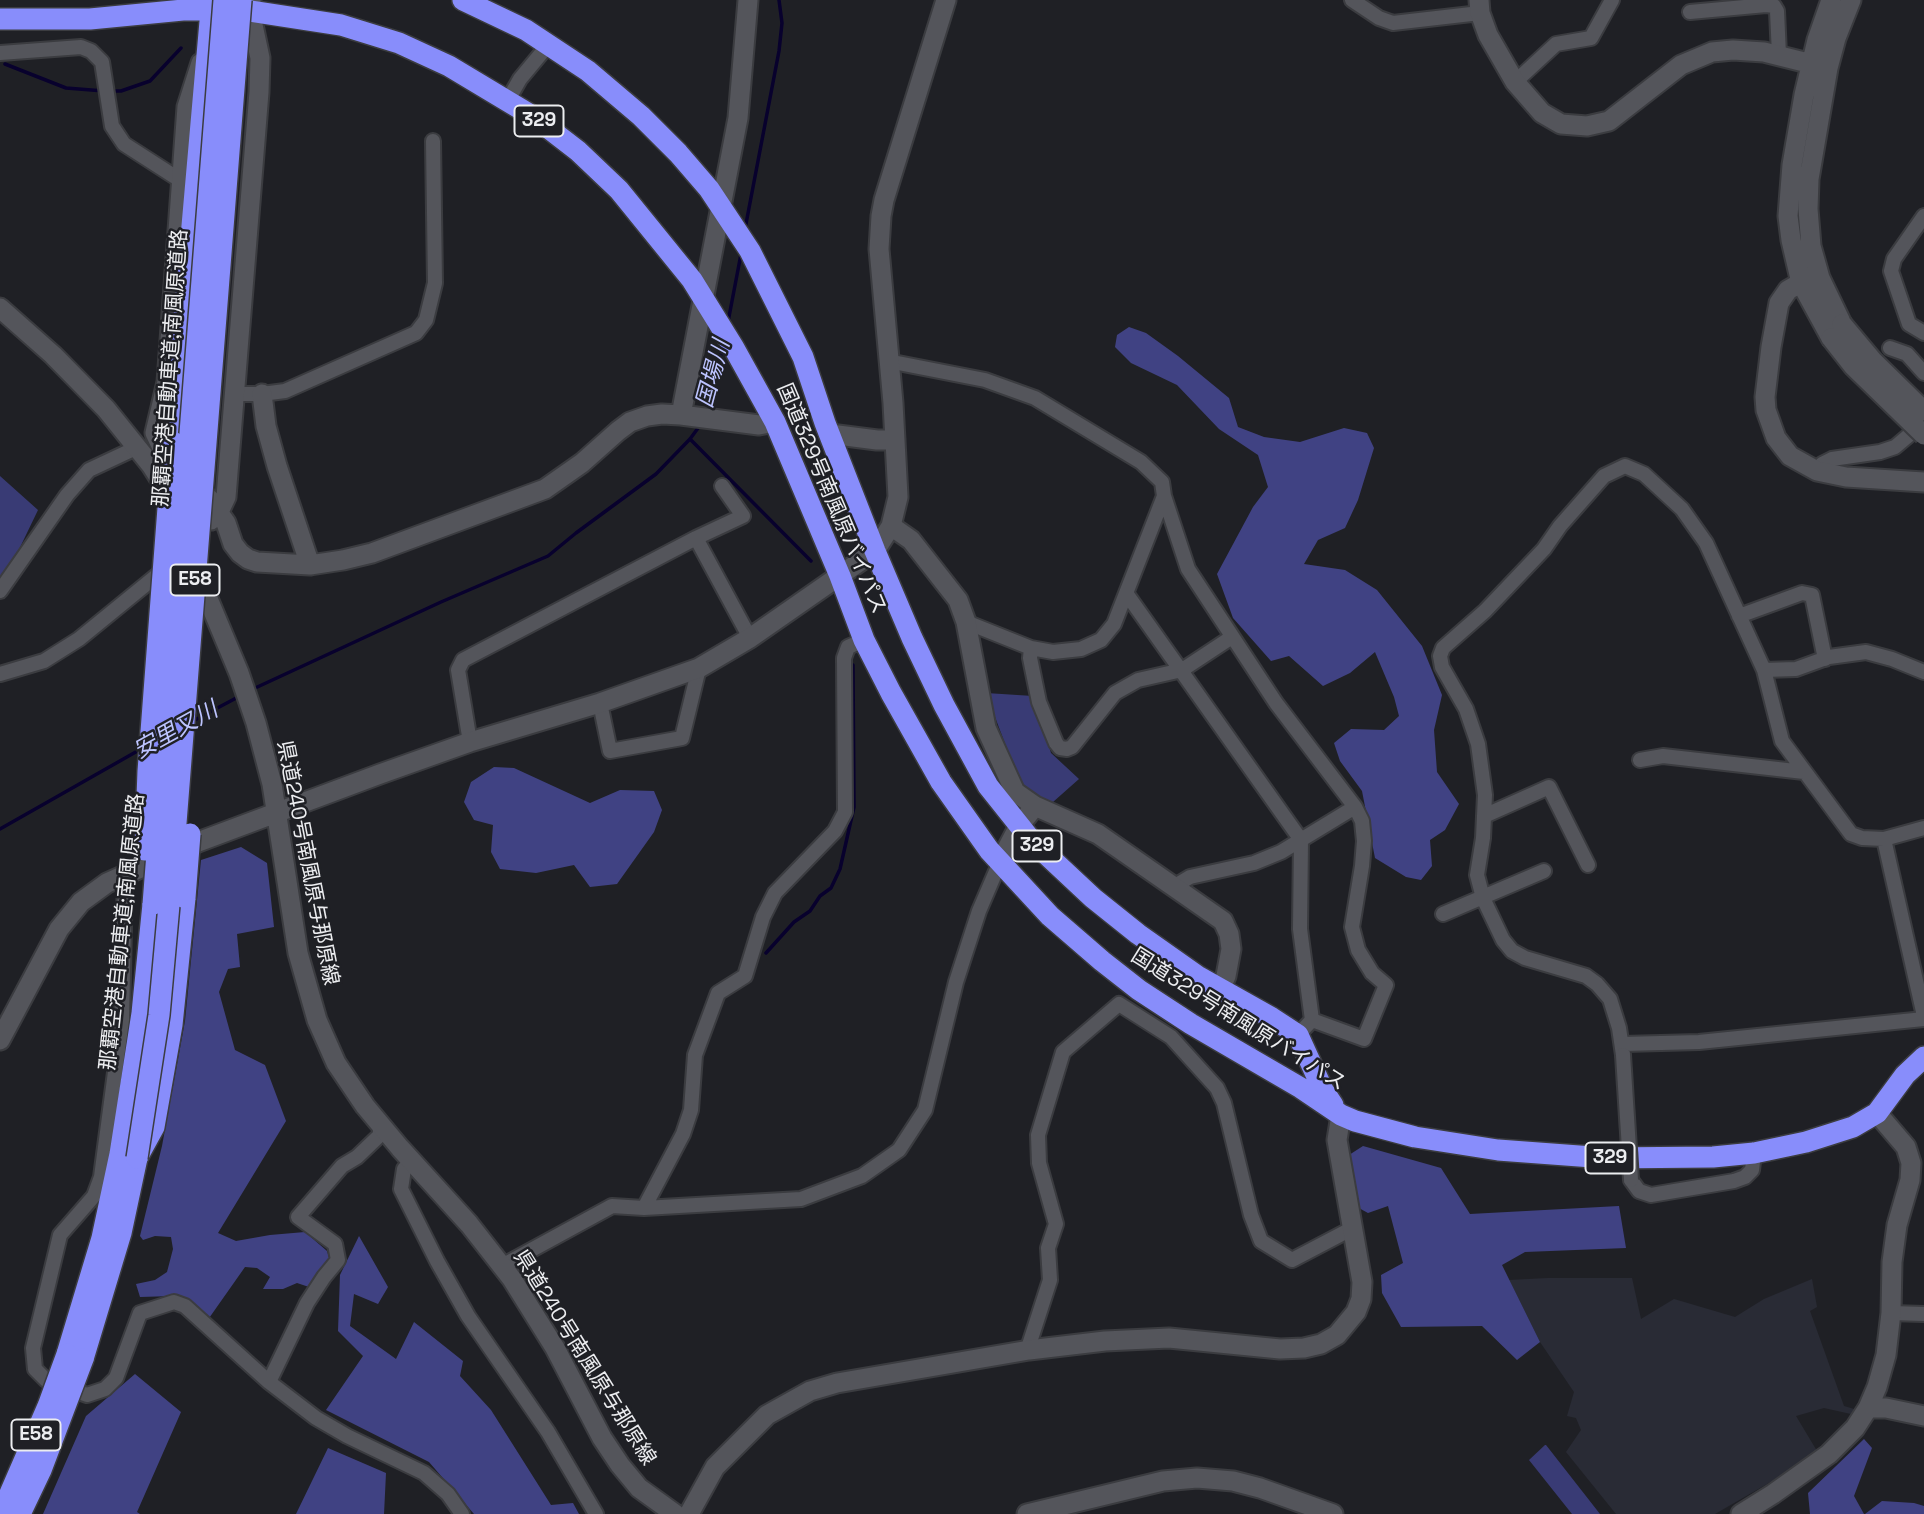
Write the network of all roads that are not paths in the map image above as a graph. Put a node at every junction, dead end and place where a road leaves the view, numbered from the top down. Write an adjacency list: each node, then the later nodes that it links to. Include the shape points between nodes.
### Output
1 (463, 0): 13 (highway, 国道329号南風原バイパス / 329)
2 (748, 0): 21 (street, via 738,118)
3 (946, 0): 30 (street, via 881,216 879,249)
4 (1352, 0): 9 (street, via 1393,23)
5 (1612, 0): 17 (street, via 1591,38 1556,44)
6 (1831, 0): 16 (street)
7 (1851, 0): 16 (street)
8 (247, 4): 10 (highway, 国道329号南風原バイパス / 329); 18 (highway, 国道329号南風原バイパス / 329, via 387,39 449,66); 32 (street, via 260,58 259,92); 96 (highway, 那覇空港自動車道;南風原道路 / E58, bridge, via 159,1015); 96 (highway, bridge, via 181,943 154,1128)
9 (1479, 6): 17 (street, via 1497,54)
10 (214, 9): 12 (highway, 329, via 90,19); 20 (street, via 204,31 201,66 189,96); 84 (highway, 那覇空港自動車道;南風原道路 / E58, bridge); 84 (highway, bridge, via 173,442 145,820 145,872)
11 (1690, 12): 15 (street, via 1774,6)
12 (0, 19)
13 (550, 44): 18 (street); 21 (highway, 国道329号南風原バイパス / 329, via 641,116)
14 (0, 53): 20 (street, via 81,47 91,51 102,62 112,126 124,144)
15 (1779, 55): 16 (street); 17 (street, via 1733,50 1695,57 1609,121 1587,126 1554,122)
16 (1820, 65): 23 (street, via 1808,209); 24 (street, via 1789,196 1790,233)
17 (1515, 82)
18 (508, 100): 25 (highway, 国道329号南風原バイパス / 329, via 606,177)
19 (433, 141): 33 (street, via 435,283 426,320 416,333 285,391)
20 (183, 182): 45 (street, via 167,382 155,433 172,464)
21 (722, 208): 25 (street); 37 (highway, 国道329号南風原バイパス / 329, via 750,251 803,357)
22 (1924, 216): 28 (street, via 1894,259 1891,271 1909,324)
23 (1818, 273): 24 (street); 27 (street)
24 (1801, 283): 27 (street); 41 (street, via 1788,290 1779,303 1765,397 1770,423 1783,449)
25 (704, 298): 35 (street); 36 (highway, 国道329号南風原バイパス / 329)
26 (0, 308): 40 (street, 県道240号南風原与那原線, via 89,391)
27 (1836, 331): 34 (street, bridge); 38 (street, bridge, via 1853,366)
28 (1924, 333)
29 (1890, 348): 31 (street, via 1907,354)
30 (890, 364): 39 (street); 44 (street, via 985,380 1035,398 1141,461 1162,482)
31 (1924, 373)
32 (234, 394): 33 (street); 45 (street, via 226,497)
33 (262, 394): 50 (street, via 277,466)
34 (1924, 411): 41 (street, via 1909,436 1895,447 1832,459)
35 (685, 416): 36 (street, via 759,425); 50 (street, via 654,415 630,422 562,478 527,497 372,553)
36 (775, 422): 51 (highway, 国道329号南風原バイパス / 329)
37 (830, 435): 39 (street); 49 (highway, 国道329号南風原バイパス / 329)
38 (1924, 435)
39 (895, 440): 46 (street, via 898,497)
40 (138, 447): 48 (street, 県道240号南風原与那原線, via 176,505); 52 (street, via 89,470)
41 (1817, 471): 42 (street)
42 (1924, 482)
43 (722, 486): 47 (street, via 743,516)
44 (1164, 496): 53 (street); 56 (street, via 1188,569)
45 (219, 512): 48 (street); 50 (street, via 233,544 248,559)
46 (891, 526): 49 (street); 55 (street, via 911,540 958,600)
47 (696, 538): 57 (street); 67 (street, via 463,660 458,670)
48 (189, 543): 65 (street, via 166,568 79,639 44,661); 72 (street, 県道240号南風原与那原線, via 248,700)
49 (875, 551): 51 (street); 74 (highway, 国道329号南風原バイパス / 329, via 944,705 988,786)
50 (310, 565)
51 (840, 576): 57 (street); 58 (highway, 国道329号南風原バイパス / 329)
52 (0, 591)
53 (1126, 593): 59 (street, via 1114,624 1101,640 1081,649 1053,652); 62 (street)
54 (1740, 616): 60 (street, via 1802,593 1812,596); 63 (street); 73 (street, via 1706,543 1668,494 1644,474 1625,466 1604,476 1544,548 1440,656 1478,744)
55 (966, 622): 59 (street); 70 (street, via 986,728 1015,792)
56 (1232, 636): 62 (street); 71 (street)
57 (750, 638): 61 (street)
58 (864, 640): 78 (highway, 国道329号南風原バイパス / 329, via 927,760); 98 (street, via 848,647 844,658 845,812 835,831 775,893 745,976 718,993 695,1055 691,1110 684,1134)
59 (1031, 648): 62 (street, via 1039,702 1060,748 1072,747 1115,693 1138,680)
60 (1825, 659): 63 (street, via 1796,669); 64 (street, via 1866,652)
61 (699, 668): 66 (street); 66 (street, via 682,738 610,751)
62 (1182, 670): 77 (street)
63 (1764, 670): 69 (street, via 1782,741)
64 (1924, 672)
65 (0, 674)
66 (600, 703): 67 (street)
67 (470, 742): 72 (street)
68 (1640, 760): 69 (street, via 1662,756)
69 (1804, 772): 76 (street, via 1851,834)
70 (1035, 806): 74 (street); 82 (street, via 1098,834)
71 (1355, 807): 77 (street); 88 (street, via 1364,841 1352,927 1358,950 1386,985 1364,1039)
72 (277, 814): 81 (street); 94 (street, 県道240号南風原与那原線, via 305,984 336,1063)
73 (1484, 816): 79 (street, via 1549,787); 83 (street, via 1477,875)
74 (1019, 826): 78 (street); 86 (highway, 国道329号南風原バイパス / 329, via 1138,934)
75 (1924, 828): 76 (street)
76 (1884, 839): 87 (street)
77 (1301, 840): 82 (street, via 1254,863 1190,877); 88 (street)
78 (1000, 862): 93 (highway, 国道329号南風原バイパス / 329, via 1076,939 1139,990); 98 (street, via 956,982 925,1110 899,1150 862,1176 801,1199)
79 (1588, 865)
80 (1544, 871): 83 (street)
81 (125, 875): 89 (street, via 94,891 69,915); 106 (street, via 122,1020 101,1177 94,1196 60,1235 33,1348 35,1369 46,1380 88,1395 106,1389 116,1378 140,1312 174,1302 185,1306)
82 (1175, 886): 86 (street, via 1223,921 1229,934 1231,949)
83 (1483, 898): 85 (street); 90 (street, via 1512,951 1597,984 1609,999)
84 (153, 904): 100 (highway, 那覇空港自動車道;南風原道路 / E58)
85 (1443, 914)
86 (1220, 990): 88 (highway, 国道329号南風原バイパス / 329, via 1272,1018)
87 (1924, 1017): 90 (street)
88 (1305, 1028): 93 (highway, 国道329号南風原バイパス, via 1323,1090)
89 (0, 1040)
90 (1623, 1050): 95 (street, bridge, via 1631,1180 1639,1191 1651,1195 1734,1181 1752,1170)
91 (1924, 1057): 92 (highway, 国道329号南風原バイパス / 329)
92 (1877, 1113): 95 (highway, 国道329号南風原バイパス / 329, via 1836,1134); 102 (street, via 1906,1147 1911,1163 1897,1224)
93 (1341, 1115): 95 (highway, 国道329号南風原バイパス / 329, via 1415,1137 1532,1154 1663,1159); 99 (street, via 1337,1140)
94 (380, 1124): 97 (street, 県道240号南風原与那原線); 106 (street, via 380,1135 342,1166 298,1217 334,1244 338,1261 307,1303)
95 (1754, 1153)
96 (137, 1158): 100 (highway, 那覇空港自動車道;南風原道路 / E58)
97 (411, 1161): 101 (street, 県道240号南風原与那原線); 112 (street, via 404,1169 401,1189 431,1250 468,1316 526,1396)
98 (644, 1208): 101 (street, via 612,1206)
99 (1353, 1228): 104 (street, via 1361,1299 1348,1324 1321,1344 1280,1349 1169,1339); 104 (street, via 1292,1260 1261,1241 1217,1088 1171,1037 1119,1004 1063,1052 1038,1135 1039,1163 1056,1224 1048,1248 1050,1280)
100 (111, 1236): 105 (highway, 那覇空港自動車道;南風原道路 / E58)
101 (502, 1266): 113 (street, 県道240号南風原与那原線, via 539,1321 611,1453 639,1488)
102 (1891, 1312): 103 (street); 107 (street, via 1886,1355)
103 (1924, 1314)
104 (1029, 1350): 114 (street, via 836,1383 788,1401 726,1453)
105 (75, 1356): 109 (highway, 那覇空港自動車道;南風原道路 / E58, bridge); 110 (highway, 那覇空港自動車道;南風原道路 / E58, bridge, via 41,1471)
106 (269, 1382): 111 (street, via 316,1418 424,1473)
107 (1868, 1408): 108 (street); 117 (street, via 1829,1454)
108 (1924, 1416)
109 (1, 1514)
110 (20, 1514)
111 (462, 1514)
112 (596, 1514)
113 (675, 1514)
114 (689, 1514)
115 (1027, 1514): 116 (street, via 1163,1481 1197,1478 1233,1480)
116 (1333, 1514)
117 (1741, 1514)

